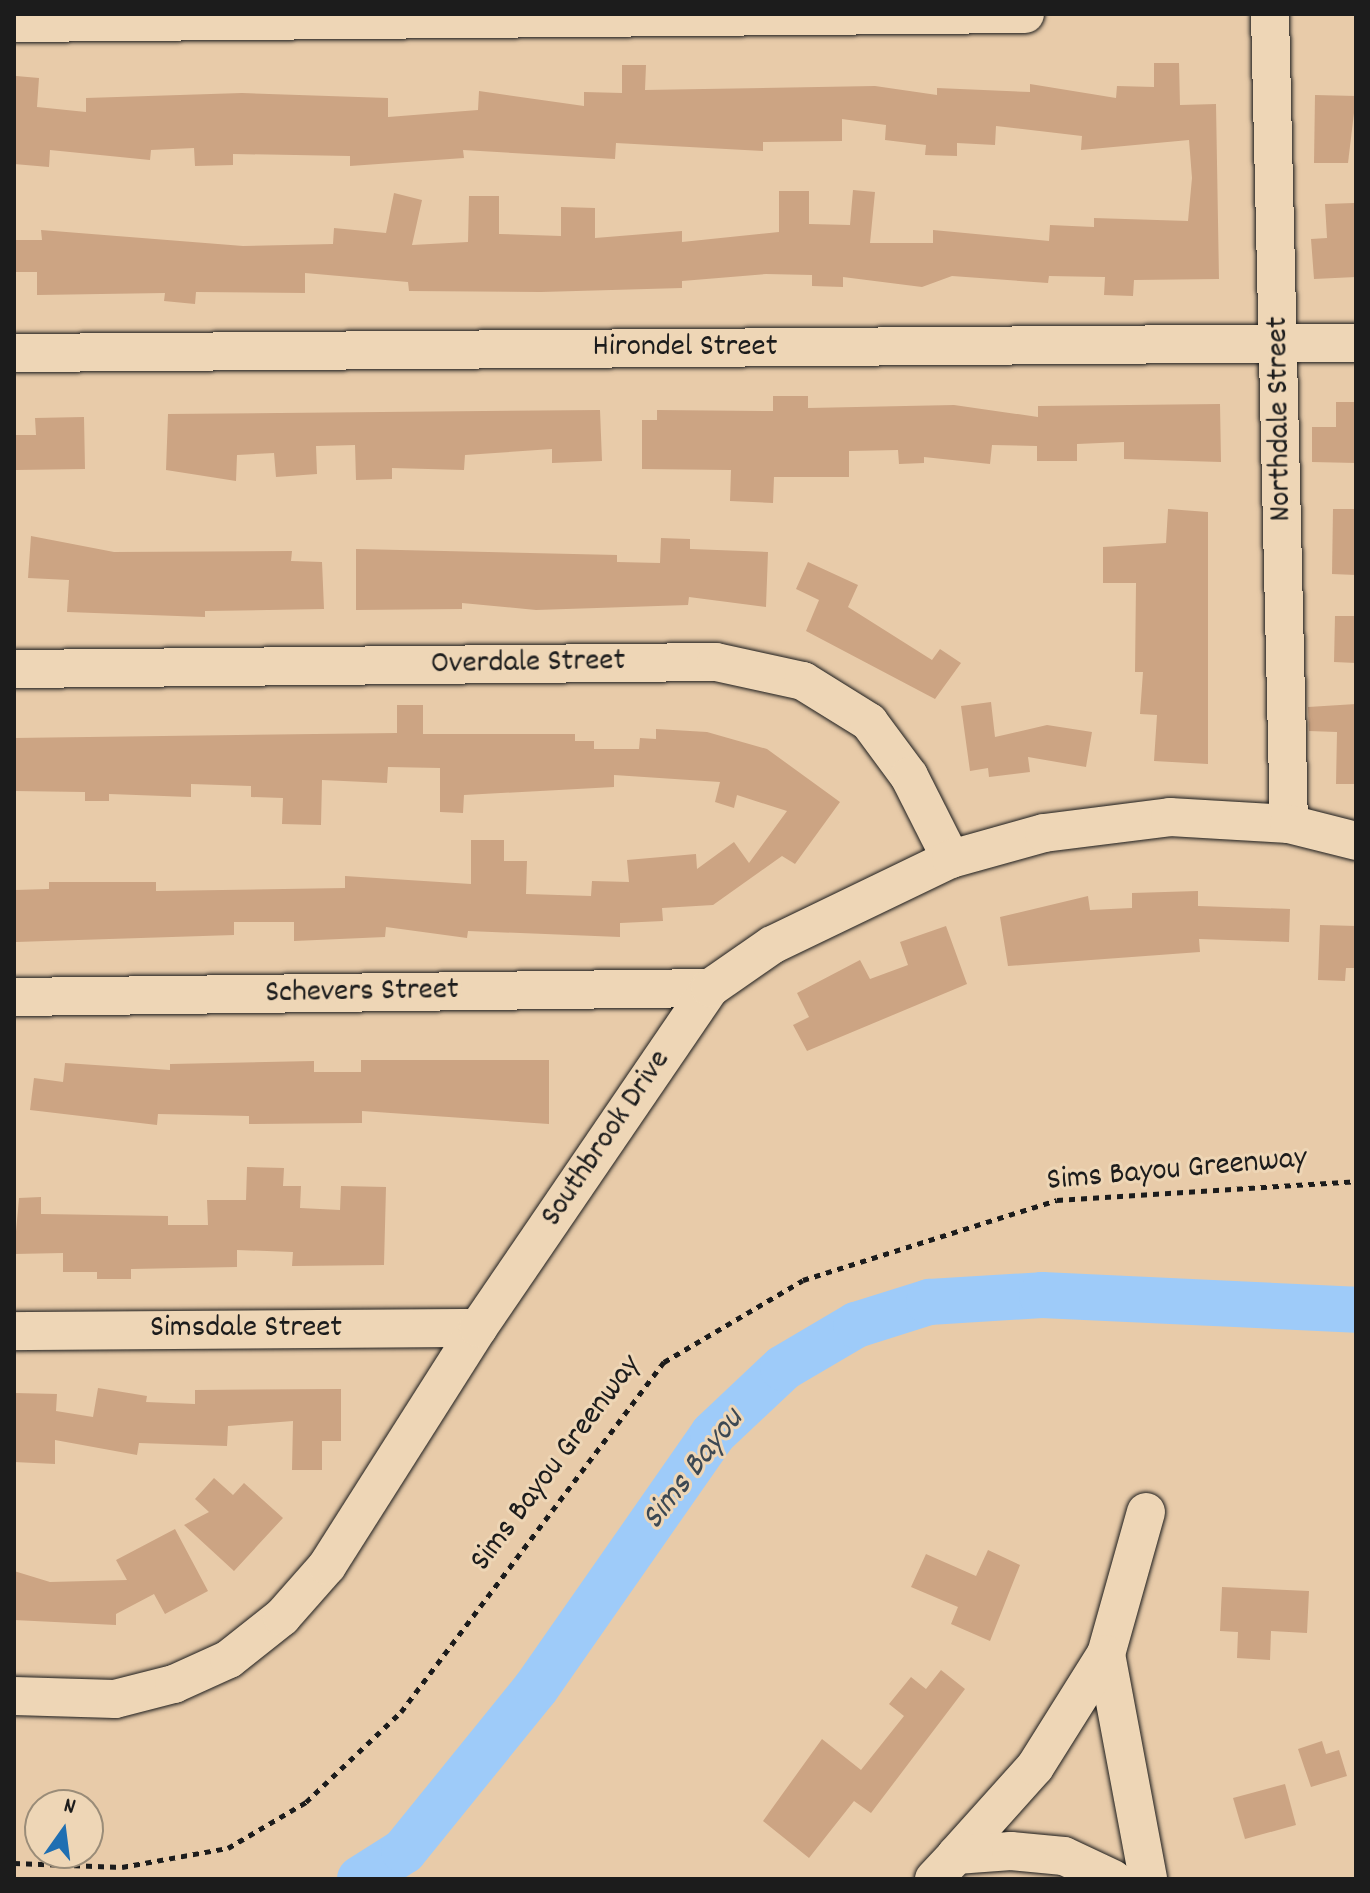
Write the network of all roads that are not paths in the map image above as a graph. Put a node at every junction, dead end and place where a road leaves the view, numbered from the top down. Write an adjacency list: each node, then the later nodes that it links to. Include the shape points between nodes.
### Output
1 (1025, 14): 3 (street)
2 (1270, 14): 4 (street, Northdale Street)
3 (14, 23)
4 (1280, 343): 5 (street, Hirondel Street); 6 (street, Hirondel Street); 8 (street, Northdale Street)
5 (1356, 343)
6 (14, 353)
7 (14, 669): 10 (street, Overdale Street, via 716,662 803,681 869,722 909,776)
8 (1289, 824): 9 (street, Southbrook Drive); 10 (street, Southbrook Drive, via 1170,817 1044,833)
9 (1356, 841)
10 (951, 859): 11 (street, Southbrook Drive, via 772,945)
11 (710, 988): 12 (street, Schevers Street); 13 (street, Southbrook Drive)
12 (14, 997)
13 (478, 1328): 14 (street, Simsdale Street); 17 (street, Southbrook Drive, via 327,1566 282,1617 229,1659 174,1684 115,1699)
14 (14, 1331)
15 (1146, 1512): 16 (street)
16 (1106, 1654): 18 (street, via 1035,1767); 20 (street)
17 (14, 1696)
18 (945, 1867): 19 (street, via 1064,1856)
19 (1113, 1879)
20 (1148, 1879)

